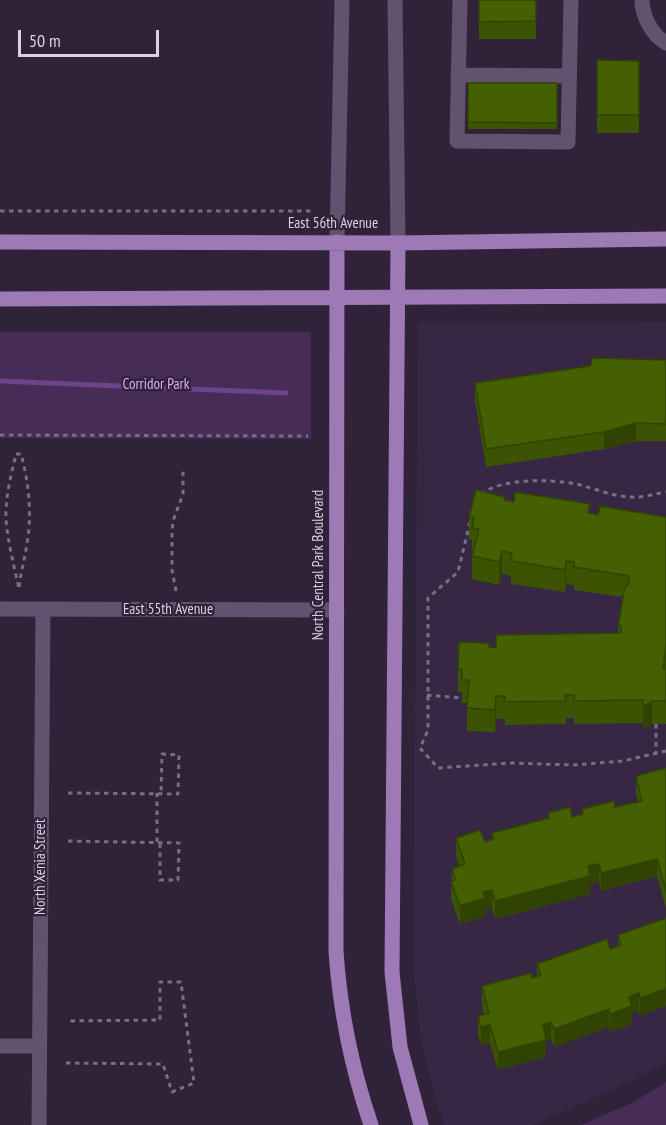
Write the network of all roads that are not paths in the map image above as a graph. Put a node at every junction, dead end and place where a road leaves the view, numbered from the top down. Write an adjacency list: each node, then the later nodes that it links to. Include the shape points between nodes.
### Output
1 (342, 0): 11 (street, North Central Park Boulevard)
2 (395, 0): 12 (street)
3 (460, 0): 7 (street)
4 (571, 0): 8 (street)
5 (642, 0): 6 (street, via 649,25)
6 (666, 43)
7 (458, 75): 8 (street, via 510,83); 8 (street, via 457,141 509,135 568,142)
8 (569, 76)
9 (666, 239): 12 (main road, East 56th Avenue)
10 (0, 242): 11 (main road, East 56th Avenue)
11 (337, 242): 12 (main road, East 56th Avenue); 15 (main road, North Central Park Boulevard)
12 (398, 243): 16 (main road)
13 (666, 296): 16 (main road)
14 (0, 299): 15 (main road)
15 (338, 299): 16 (main road); 19 (main road, North Central Park Boulevard)
16 (397, 299): 24 (main road, via 392,972 400,1047)
17 (0, 609): 18 (street, East 55th Avenue)
18 (43, 609): 19 (street, East 55th Avenue); 21 (street, North Xenia Street)
19 (337, 610): 23 (main road, North Central Park Boulevard, via 336,960 345,1028)
20 (0, 1046): 21 (street)
21 (39, 1046): 22 (street, North Xenia Street)
22 (39, 1125)
23 (371, 1125)
24 (421, 1125)

